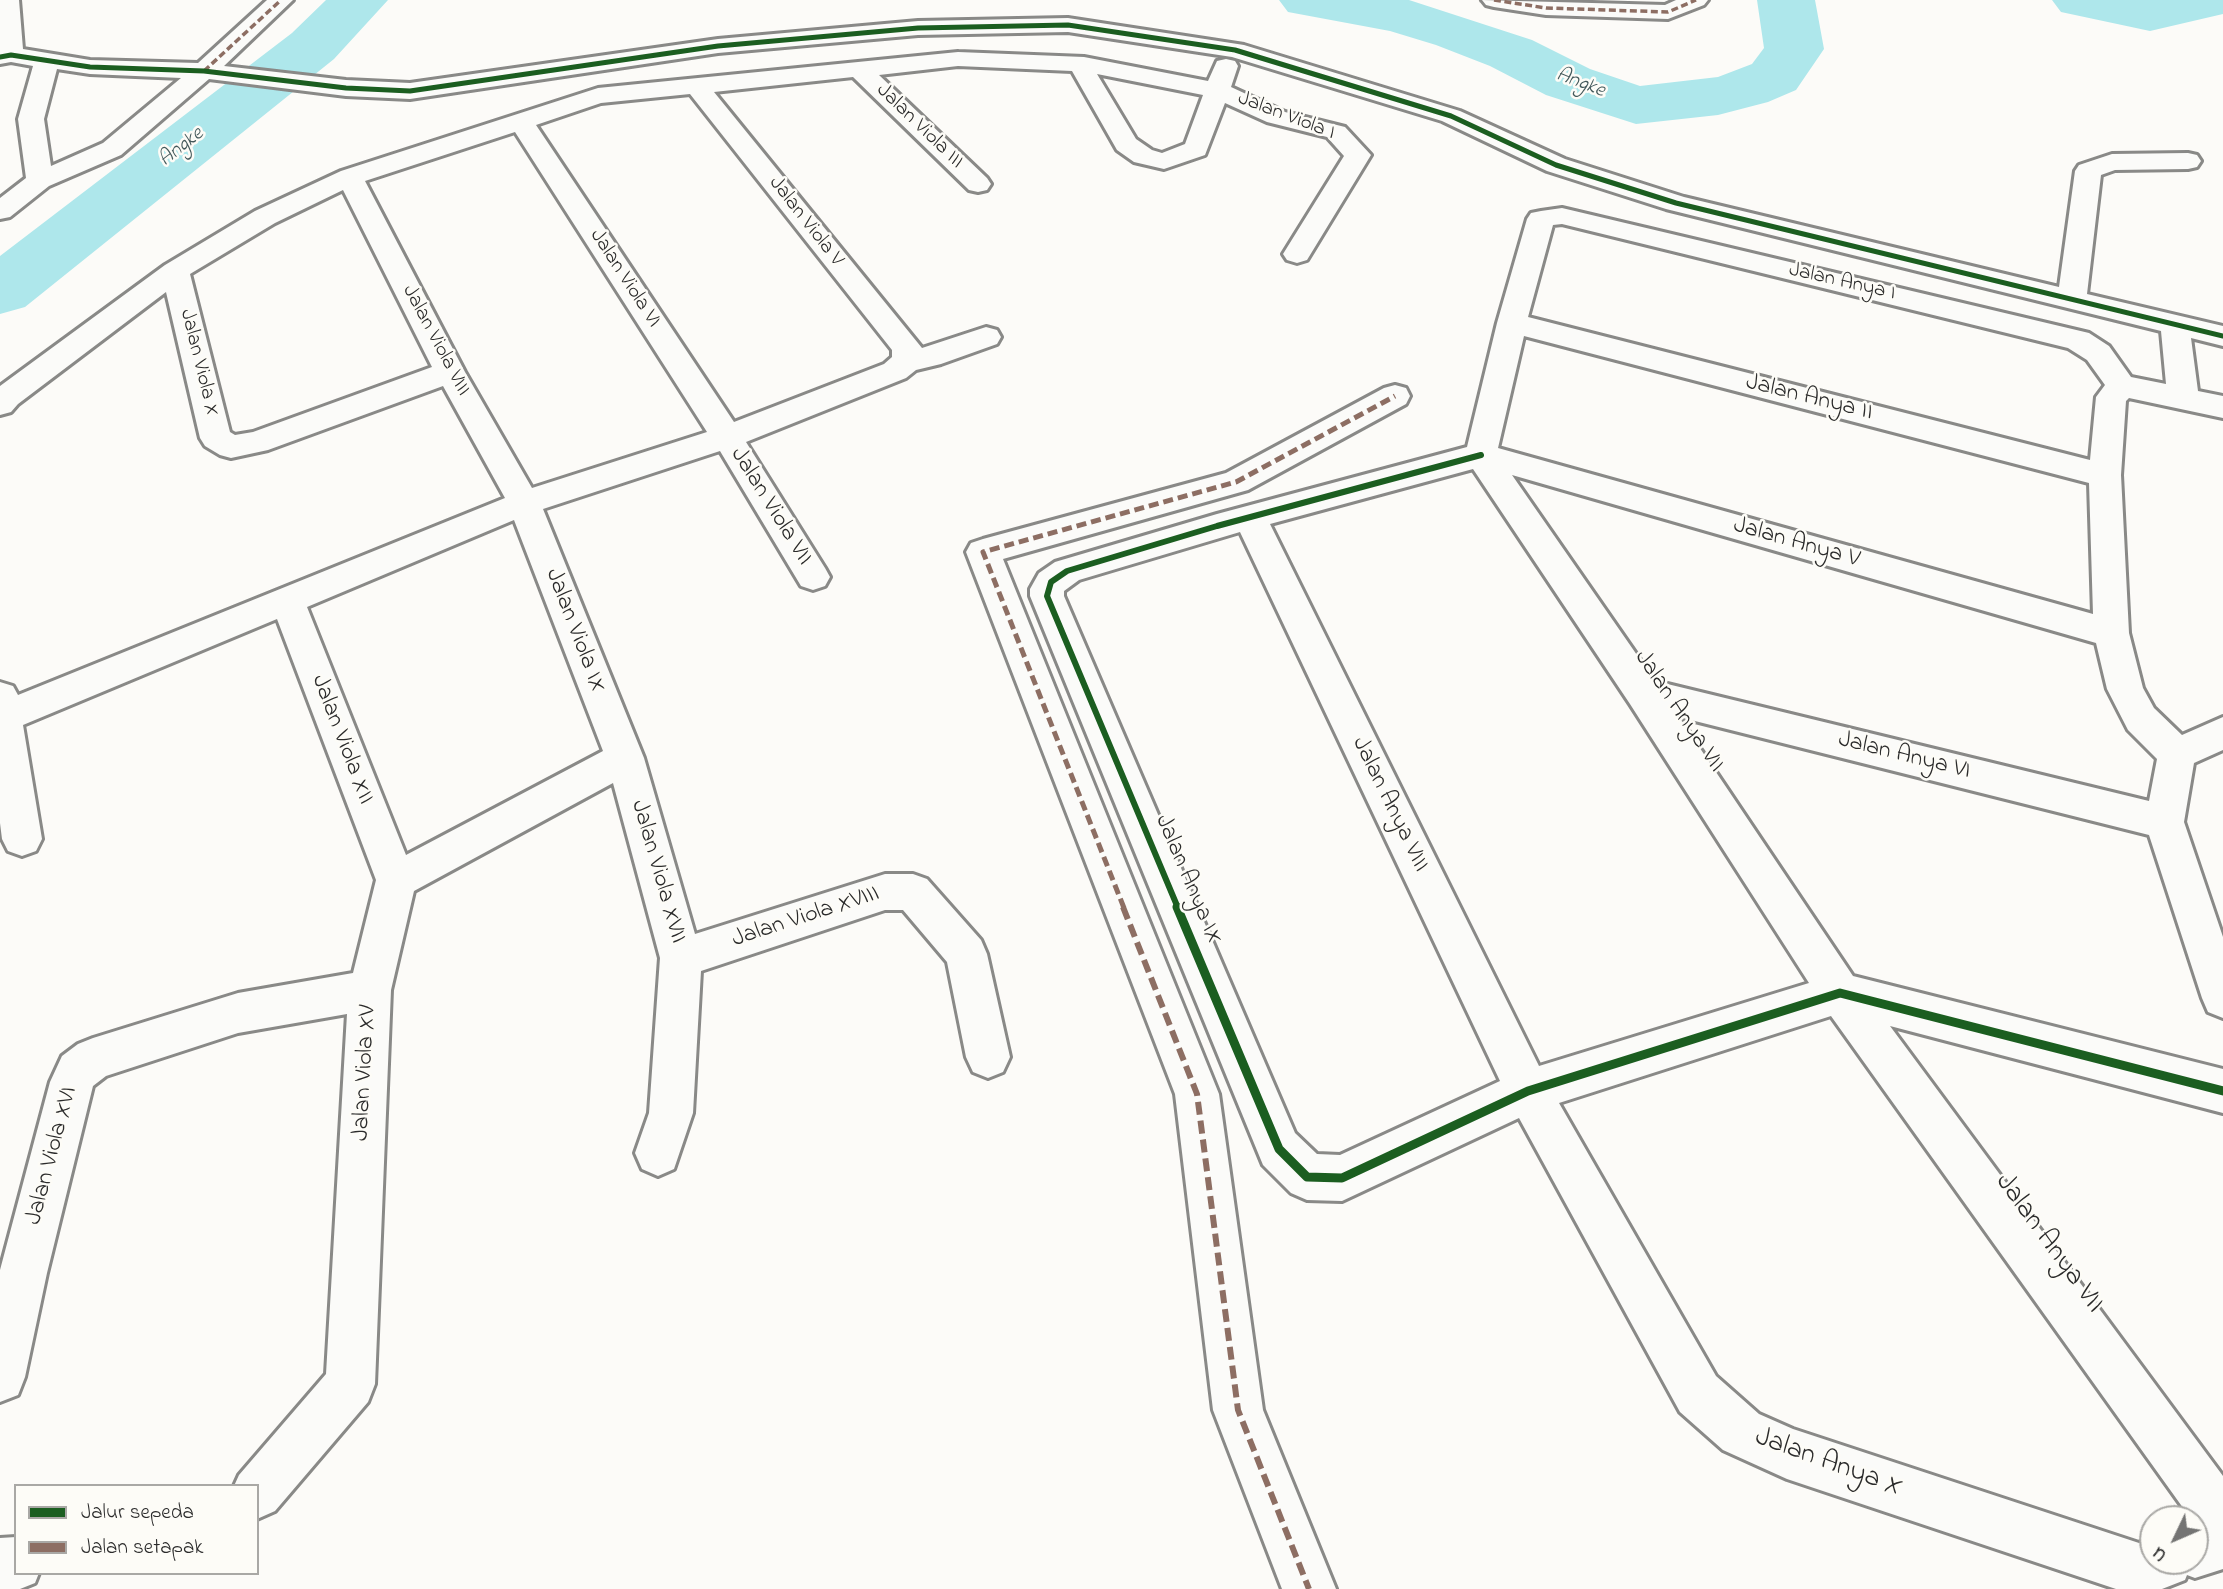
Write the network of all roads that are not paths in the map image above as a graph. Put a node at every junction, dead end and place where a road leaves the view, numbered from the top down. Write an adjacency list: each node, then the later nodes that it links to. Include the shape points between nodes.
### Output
1 (8, 0): 6 (street)
2 (281, 0): 10 (street)
3 (1494, 0): 4 (street, via 1546,8 1668,12)
4 (1696, 0)
5 (1236, 50): 10 (street, via 1068,25 918,28 718,46 410,91); 12 (street, via 1221,74); 21 (street, via 1451,116 1556,165 1676,203)
6 (6, 56): 7 (street)
7 (46, 62): 10 (street); 16 (street, via 31,119)
8 (1084, 64): 9 (street, via 958,59); 12 (street); 12 (street, via 1084,73 1126,144 1143,156 1164,161 1196,149)
9 (859, 69): 11 (street); 17 (street, Jalan Viola III)
10 (213, 72): 16 (street, via 112,149)
11 (696, 85): 13 (street, via 598,96); 26 (street, Jalan Viola V, via 907,348)
12 (1218, 90): 19 (street, Jalan Viola I, via 1276,117 1336,132 1358,155)
13 (520, 120): 15 (street); 33 (street, Jalan Viola VI)
14 (2188, 161): 21 (street, via 2112,162 2088,172)
15 (350, 177): 20 (street, via 265,217); 27 (street, Jalan Viola VIII)
16 (40, 180): 18 (street)
17 (978, 184)
18 (0, 211)
19 (1297, 254)
20 (175, 271): 27 (street, Jalan Viola X, via 216,438 231,447 257,442); 31 (street)
21 (2072, 300): 23 (street)
22 (1513, 323): 28 (street, Jalan Anya I, via 1541,219 1562,216 2078,340 2098,353); 34 (street); 35 (street, Jalan Anya II)
23 (2175, 325): 24 (street); 30 (street)
24 (2223, 336)
25 (986, 337): 26 (street)
26 (907, 361): 33 (street, via 895,370)
27 (450, 372): 36 (street, Jalan Viola VIII)
28 (2122, 387): 30 (street); 35 (street, via 2111,397)
29 (1395, 396): 61 (street, via 1236,482 983,552 1197,1094 1238,1410)
30 (2183, 397): 32 (street)
31 (0, 404)
32 (2223, 407)
33 (727, 437): 36 (street); 38 (street, Jalan Viola VII)
34 (1481, 455): 37 (street); 40 (street, Jalan Anya V); 41 (street, Jalan Anya VII)
35 (2105, 475): 40 (street)
36 (524, 503): 39 (street); 45 (street, Jalan Viola IX)
37 (1250, 518): 54 (street, Jalan Anya VIII); 54 (street, Jalan Anya IX, via 1067,571 1051,582 1047,596 1279,1149 1307,1177 1342,1178)
38 (813, 577)
39 (287, 600): 42 (street); 48 (street, Jalan Viola XII)
40 (2110, 633): 44 (street, via 2125,689 2140,719)
41 (1643, 693): 46 (street, Jalan Anya VI); 51 (street, Jalan Anya VII)
42 (2, 707): 47 (street)
43 (2223, 733): 44 (street)
44 (2177, 754): 46 (street)
45 (625, 758): 48 (street); 49 (street, Jalan Viola XVII)
46 (2164, 822): 52 (street)
47 (22, 839)
48 (396, 880): 50 (street, Jalan Viola XV)
49 (681, 958): 53 (street, Jalan Viola XVIII, via 885,892 913,892 966,954); 56 (street, Jalan Viola XVII, via 671,1113)
50 (370, 990): 57 (street, Jalan Viola XVI, via 238,1013 93,1059 77,1071); 58 (street, Jalan Viola XV, via 350,1384)
51 (1840, 993): 54 (street); 55 (street); 59 (street, Jalan Anya VII)
52 (2223, 998)
53 (988, 1057)
54 (1528, 1091): 60 (street, Jalan Anya X, via 1698,1394 1741,1432 1787,1453)
55 (2223, 1091)
56 (658, 1153)
57 (0, 1377)
58 (259, 1491)
59 (2223, 1519)
60 (2139, 1561)
61 (1309, 1589)

